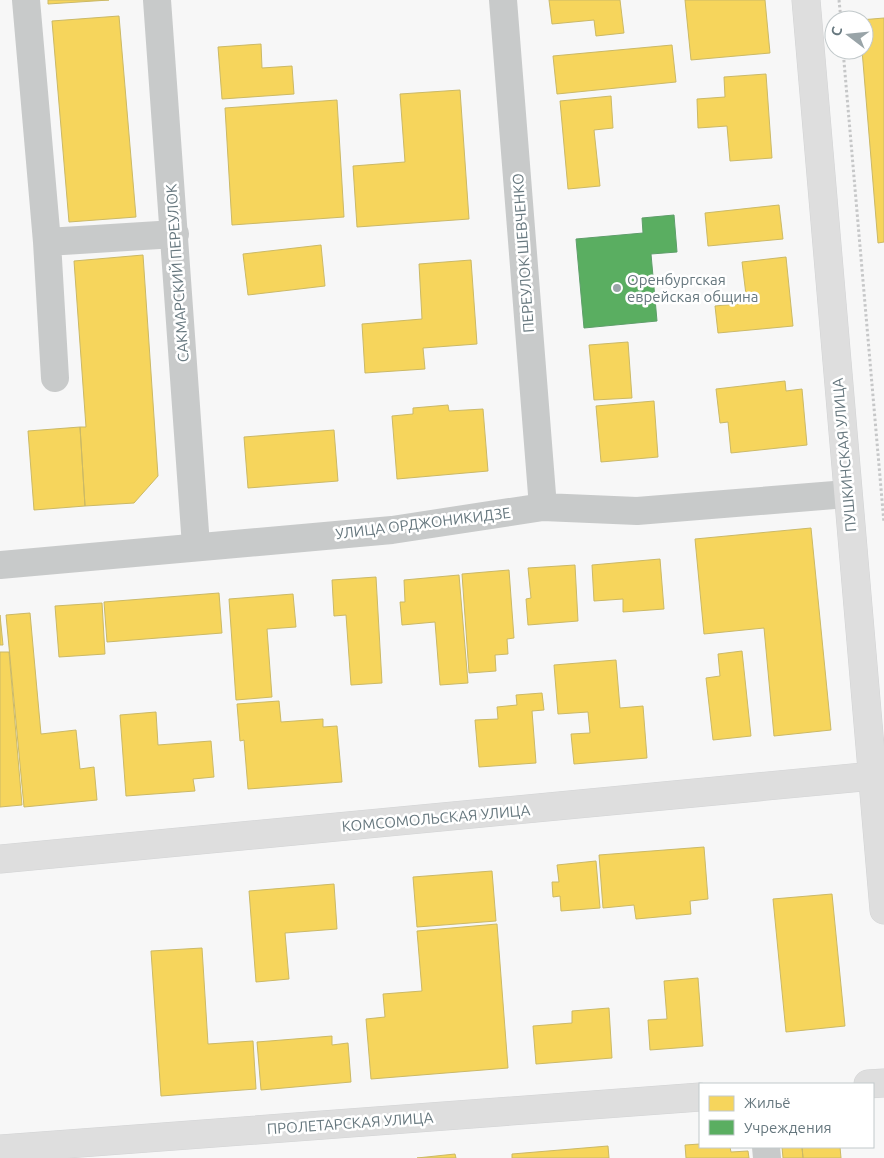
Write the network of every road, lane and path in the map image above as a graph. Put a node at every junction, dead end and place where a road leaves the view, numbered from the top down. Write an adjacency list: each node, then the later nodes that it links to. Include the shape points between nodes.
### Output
1 (26, 0): 7 (street)
2 (157, 0): 6 (street, САКМАРСКИЙ ПЕРЕУЛОК)
3 (504, 0): 10 (street, ПЕРЕУЛОК ШЕВЧЕНКО)
4 (806, 0): 9 (main road, ПУШКИНСКАЯ УЛИЦА)
5 (844, 60): 11 (path)
6 (175, 234): 7 (street); 12 (street, САКМАРСКИЙ ПЕРЕУЛОК)
7 (47, 242): 8 (street)
8 (55, 378)
9 (847, 494): 10 (street, УЛИЦА ОРДЖОНИКИДЗЕ, via 637,510); 14 (main road, ПУШКИНСКАЯ УЛИЦА)
10 (543, 507): 12 (street, УЛИЦА ОРДЖОНИКИДЗЕ, via 392,530)
11 (884, 523)
12 (196, 546): 13 (street, УЛИЦА ОРДЖОНИКИДЗЕ)
13 (0, 565)
14 (873, 776): 15 (main road, КОМСОМОЛЬСКАЯ УЛИЦА); 16 (main road, ПУШКИНСКАЯ УЛИЦА)
15 (0, 859)
16 (884, 910)
17 (699, 1097): 18 (main road, ПРОЛЕТАРСКАЯ УЛИЦА)
18 (0, 1149)

